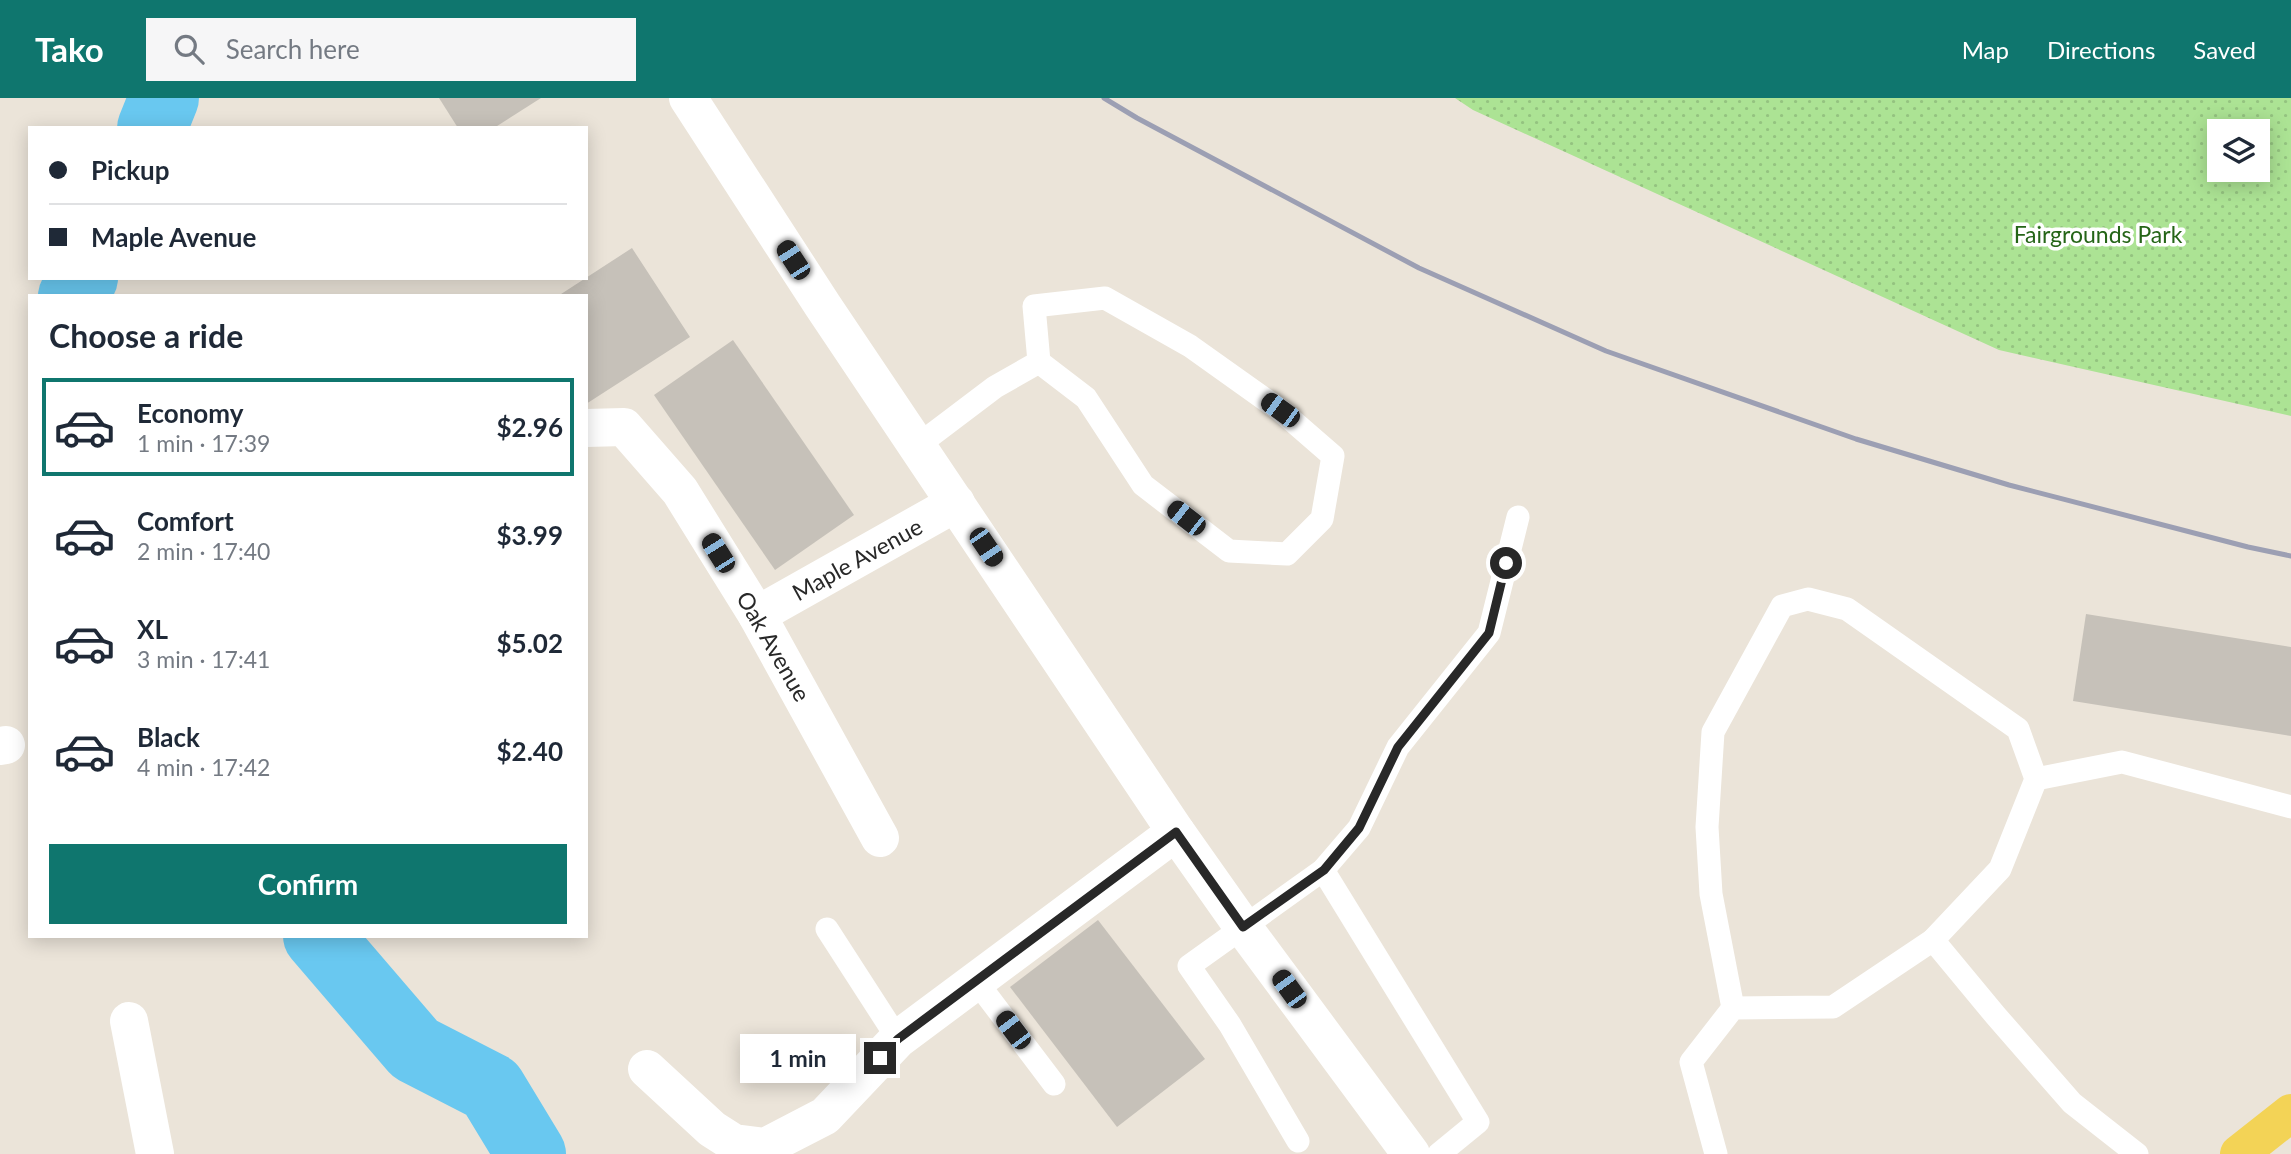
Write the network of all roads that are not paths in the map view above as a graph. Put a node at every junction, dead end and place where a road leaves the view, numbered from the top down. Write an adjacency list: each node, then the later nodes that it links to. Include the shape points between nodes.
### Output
1 (688, 98): 4 (street)
2 (1039, 362): 2 (lane, via 1086,398 1143,485 1229,551 1287,554 1322,519 1333,456 1280,410 1190,346 1105,298 1034,306); 4 (lane, via 995,387)
3 (588, 428): 7 (street, Oak Avenue, via 624,427 680,491)
4 (917, 446): 5 (street)
5 (956, 503): 7 (street, Maple Avenue); 10 (street)
6 (1518, 517): 12 (lane, via 1489,633 1398,747 1359,828)
7 (757, 615): 11 (street, Oak Avenue)
8 (2036, 779): 9 (lane, via 2122,762); 15 (lane, via 2000,869); 17 (lane, via 2018,729 1847,609 1808,599 1782,606 1713,732 1707,827 1711,894)
9 (2291, 807)
10 (1176, 832): 13 (street); 16 (street)
11 (880, 838)
12 (1324, 870): 13 (lane); 26 (lane, via 1478,1122)
13 (1243, 927): 23 (lane, via 1189,966 1230,1025); 25 (street)
14 (827, 929): 19 (lane)
15 (1933, 940): 17 (lane, via 1833,1007); 28 (lane, via 2073,1102)
16 (976, 981): 19 (street); 21 (lane)
17 (1732, 1008): 27 (lane, via 1691,1062)
18 (129, 1021): 24 (street)
19 (898, 1039): 20 (street, via 825,1116 765,1147 734,1143 712,1129)
20 (647, 1069)
21 (1054, 1084)
22 (2291, 1113): 29 (main road)
23 (1298, 1141)
24 (155, 1154)
25 (1411, 1154)
26 (1438, 1154)
27 (1716, 1154)
28 (2137, 1154)
29 (2239, 1154)

